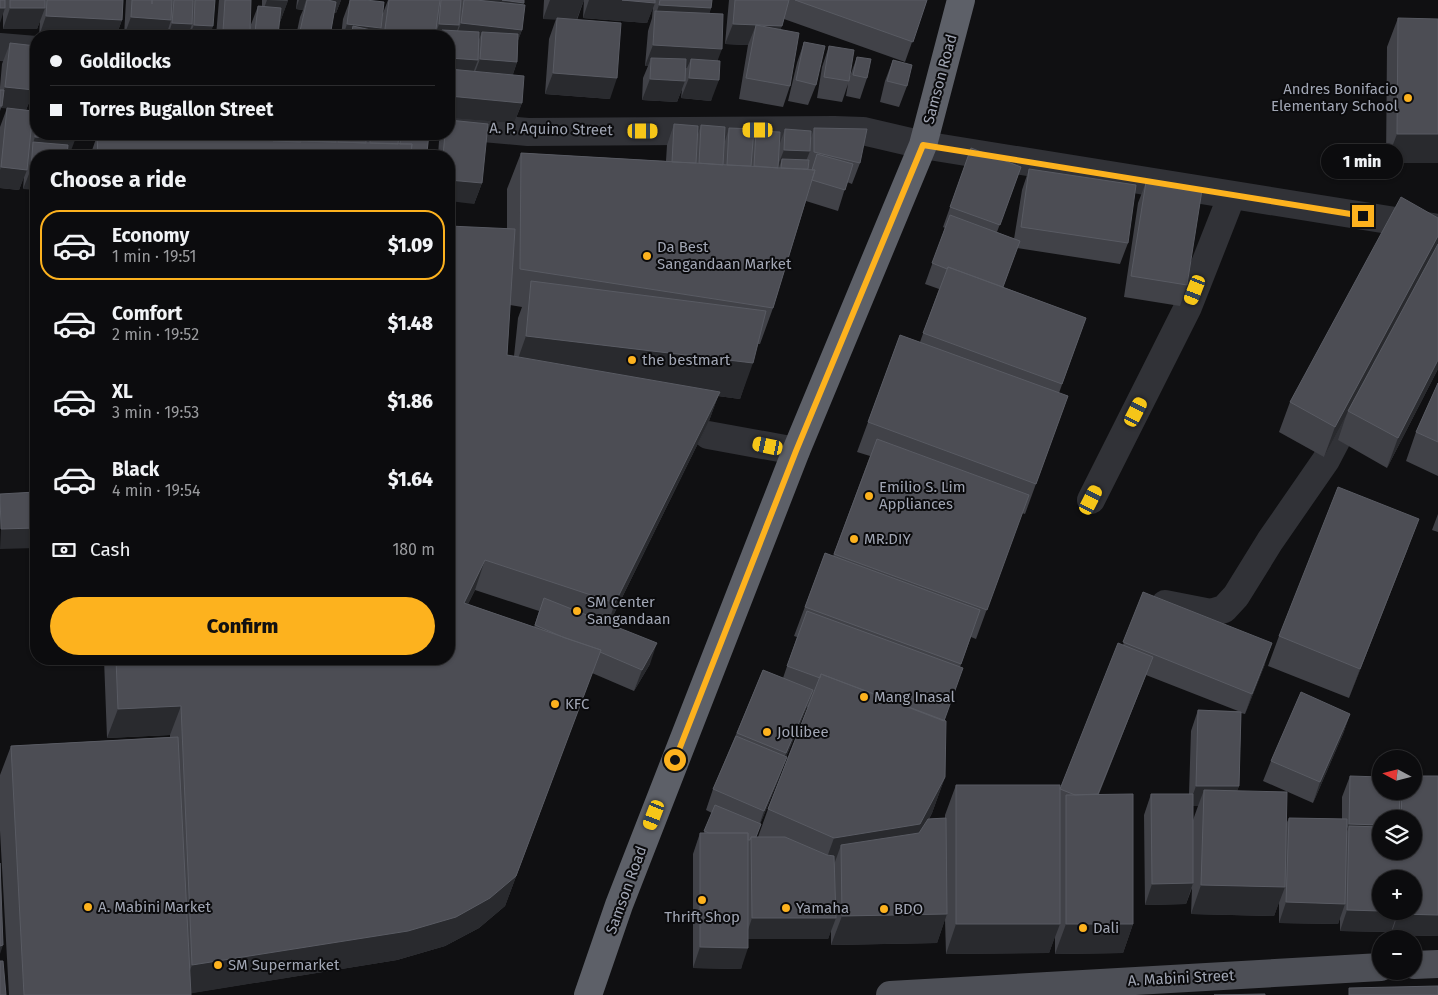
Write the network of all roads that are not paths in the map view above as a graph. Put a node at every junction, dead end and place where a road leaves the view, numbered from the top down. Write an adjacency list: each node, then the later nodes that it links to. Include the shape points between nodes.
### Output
1 (961, 0): 5 (highway, Samson Road)
2 (0, 48): 3 (street)
3 (30, 50)
4 (455, 126): 5 (street, A. P. Aquino Street, via 528,132 863,131)
5 (923, 145): 6 (street, A. P. Aquino Street); 10 (highway, Samson Road)
6 (1232, 195): 7 (street, A. P. Aquino Street); 11 (street, via 1188,307)
7 (1437, 243)
8 (1371, 374): 12 (street, via 1326,460 1236,596 1224,609 1211,613)
9 (708, 434): 10 (street)
10 (796, 451): 16 (highway, Samson Road, via 619,906)
11 (1091, 500)
12 (1165, 604)
13 (1438, 964): 14 (main road)
14 (1422, 965)
15 (1372, 968): 17 (main road, A. Mabini Street)
16 (588, 995)
17 (890, 995)

